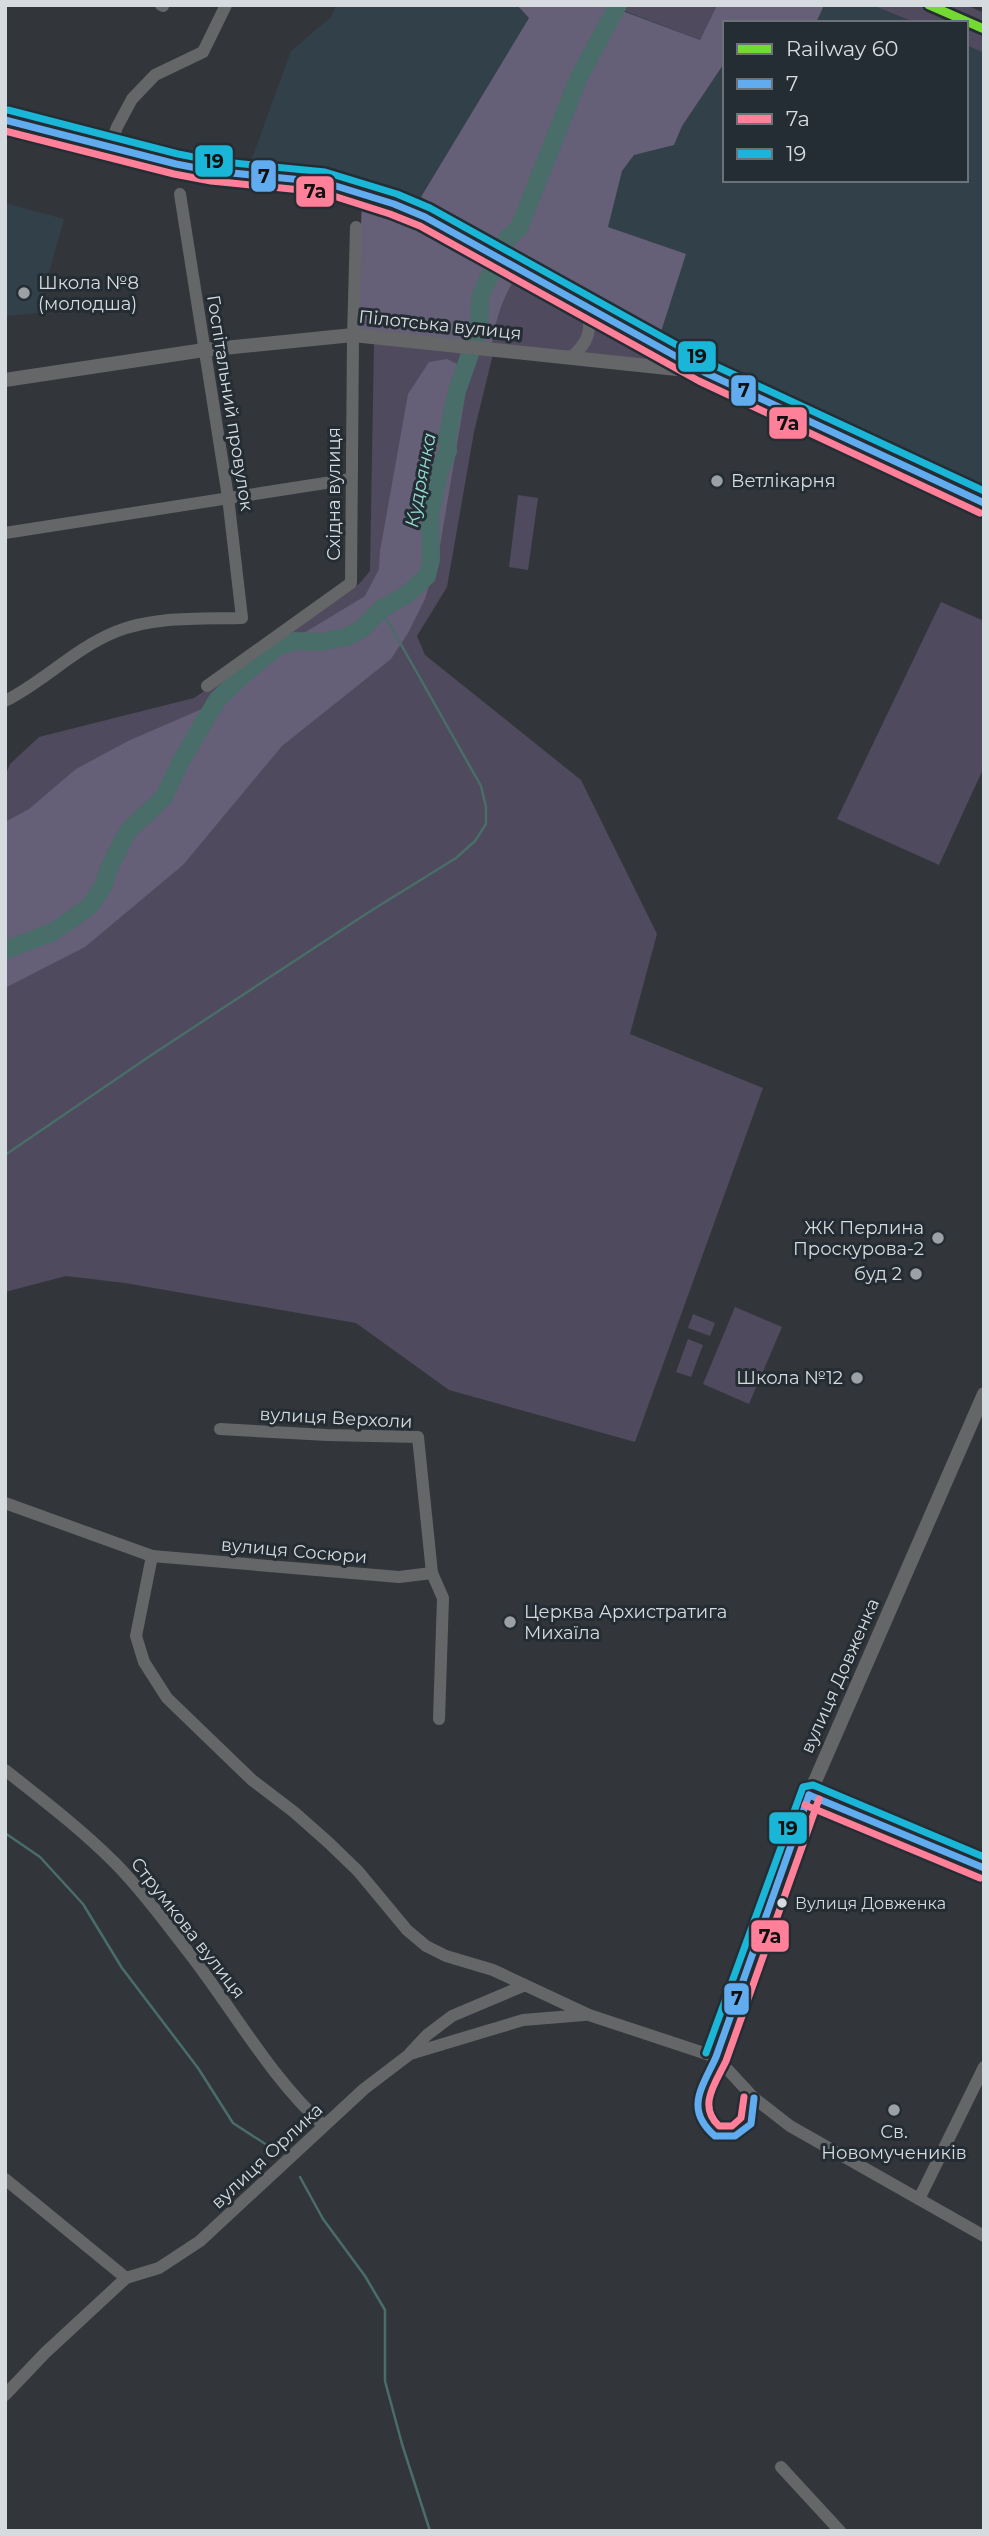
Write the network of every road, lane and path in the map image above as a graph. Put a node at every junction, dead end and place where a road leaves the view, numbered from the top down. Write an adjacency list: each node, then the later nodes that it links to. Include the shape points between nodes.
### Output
1 (226, 5): 3 (street, via 203,52 155,75 132,99)
2 (5, 120): 3 (street)
3 (110, 147): 6 (street, via 212,171 298,179 359,192 425,217)
4 (180, 194): 8 (street, Госпітальний провулок)
5 (356, 227): 7 (street, Східна вулиця)
6 (586, 307): 9 (street, via 589,335 582,349); 10 (street)
7 (353, 335): 8 (street, Пілотська вулиця); 9 (street, Пілотська вулиця); 12 (street, Східна вулиця)
8 (204, 351): 11 (street, Пілотська вулиця); 13 (street, Госпітальний провулок)
9 (570, 358): 10 (street, Пілотська вулиця)
10 (704, 372): 14 (street)
11 (5, 380)
12 (351, 479): 13 (street); 16 (street, Східна вулиця, via 351,583)
13 (228, 497): 15 (street); 17 (street, Госпітальний провулок, via 242,618 174,620 114,632)
14 (984, 503)
15 (5, 533)
16 (207, 686)
17 (5, 701)
18 (984, 1394): 25 (street, вулиця Довженка)
19 (220, 1429): 22 (street, вулиця Верхоли, via 418,1437)
20 (5, 1503): 21 (street, вулиця Сосюри)
21 (152, 1556): 22 (street, вулиця Сосюри, via 399,1577); 27 (street, via 136,1636 144,1662 167,1698 252,1780 358,1871 426,1946)
22 (432, 1573): 23 (street, вулиця Верхоли, via 443,1598)
23 (439, 1720)
24 (5, 1770): 32 (street, Струмкова вулиця, via 117,1865 184,1946 270,2067)
25 (809, 1794): 26 (street); 30 (street, вулиця Довженка)
26 (984, 1868)
27 (523, 1986): 28 (street); 29 (street, via 452,2016)
28 (589, 2015): 29 (street, вулиця Орлика, via 523,2020); 30 (street)
29 (410, 2054): 32 (street, вулиця Орлика)
30 (716, 2057): 34 (street, via 754,2098 790,2126)
31 (984, 2067): 34 (street)
32 (324, 2126): 36 (street, вулиця Орлика, via 200,2241 159,2268)
33 (5, 2179): 36 (street)
34 (919, 2199): 35 (street)
35 (984, 2236)
36 (126, 2278): 37 (street, вулиця Орлика)
37 (5, 2395)
38 (781, 2467): 39 (street)
39 (840, 2531)

